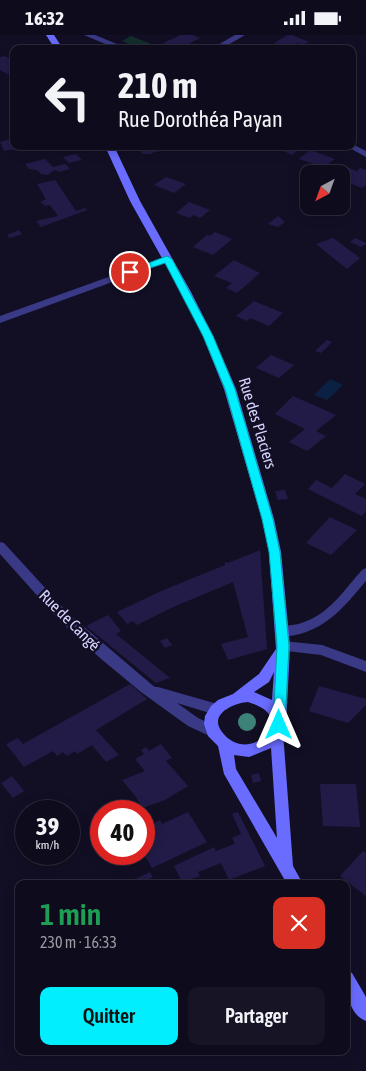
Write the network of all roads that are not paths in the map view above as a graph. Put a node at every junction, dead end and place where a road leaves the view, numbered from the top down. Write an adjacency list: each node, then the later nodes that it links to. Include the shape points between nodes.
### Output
1 (88, 35): 3 (street)
2 (241, 35): 4 (street)
3 (114, 45)
4 (222, 45)
5 (111, 150): 6 (street, Rue des Placiers)
6 (167, 259): 7 (street); 10 (street, Rue des Placiers, via 208,336 230,389 266,512 274,552)
7 (0, 319)
8 (0, 546): 13 (street, Rue de Cangé, via 64,617)
9 (366, 573): 10 (street, via 323,620 296,631)
10 (282, 631): 11 (street, Rue des Placiers)
11 (283, 646): 12 (street, via 322,651); 14 (street, via 264,679); 16 (street, Rue des Placiers)
12 (366, 667)
13 (146, 688): 15 (street, Rue de Cangé); 17 (street, Rue de Cangé, via 193,722)
14 (238, 697): 15 (street); 16 (street, via 267,703)
15 (216, 709): 17 (street, via 212,724)
16 (278, 717): 18 (street)
17 (214, 731): 19 (street)
18 (277, 733): 19 (street, via 272,741 256,750); 20 (street)
19 (225, 745): 20 (street, via 229,770)
20 (286, 868): 21 (street)
21 (293, 880)
22 (350, 985): 23 (street)
23 (366, 1013)

